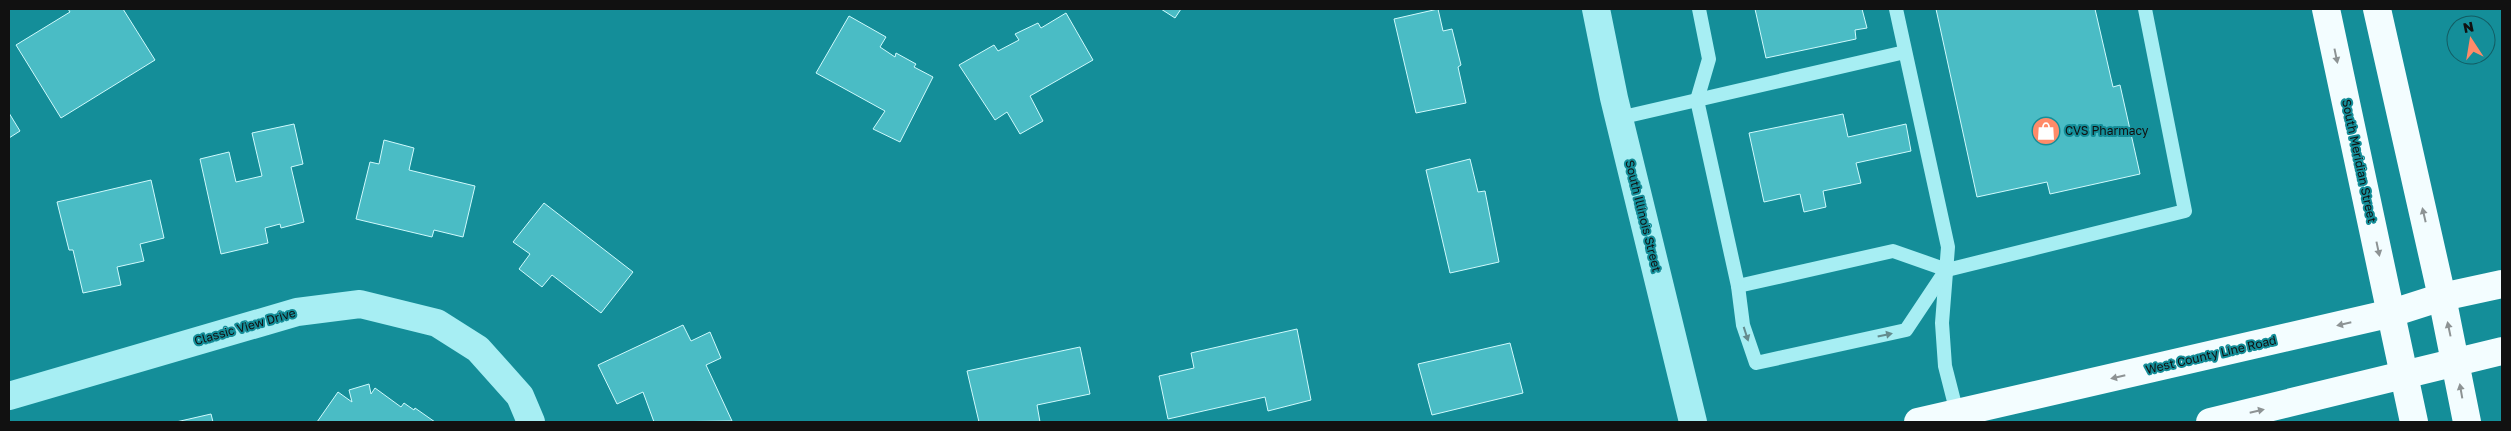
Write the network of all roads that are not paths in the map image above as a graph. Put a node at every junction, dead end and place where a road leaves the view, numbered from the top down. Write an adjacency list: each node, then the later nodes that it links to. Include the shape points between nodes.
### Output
1 (1596, 9): 9 (street, South Illinois Street)
2 (1699, 9): 8 (lane, via 1709,59)
3 (1896, 9): 7 (lane)
4 (2145, 9): 10 (lane, via 2185,212)
5 (2326, 9): 14 (main road, South Meridian Street, one-way to 14)
6 (2377, 9): 13 (main road, one-way to 6)
7 (1905, 52): 8 (lane); 10 (lane, via 1948,247)
8 (1698, 100): 9 (lane); 12 (lane)
9 (1619, 118): 21 (street, South Illinois Street)
10 (1947, 270): 12 (lane, via 1893,250); 12 (lane, one-way to 10, via 1743,325 1756,363 1906,330); 19 (lane, via 1942,323 1944,357)
11 (2502, 284): 13 (main road, West County Line Road)
12 (1738, 286)
13 (2442, 297): 14 (main road, West County Line Road); 16 (main road, one-way to 13)
14 (2392, 313): 17 (main road, South Meridian Street); 19 (main road, West County Line Road, one-way to 19)
15 (2502, 350): 16 (main road)
16 (2456, 360): 17 (main road); 25 (main road, one-way to 16)
17 (2404, 374): 23 (main road, one-way to 17); 24 (main road, South Meridian Street)
18 (9, 396): 20 (street, Classic View Drive, via 297,312 360,304 438,323 478,349 520,396)
19 (1957, 413): 22 (main road, West County Line Road)
20 (531, 422)
21 (1693, 422)
22 (1918, 422)
23 (2210, 422)
24 (2414, 422)
25 (2467, 422)

